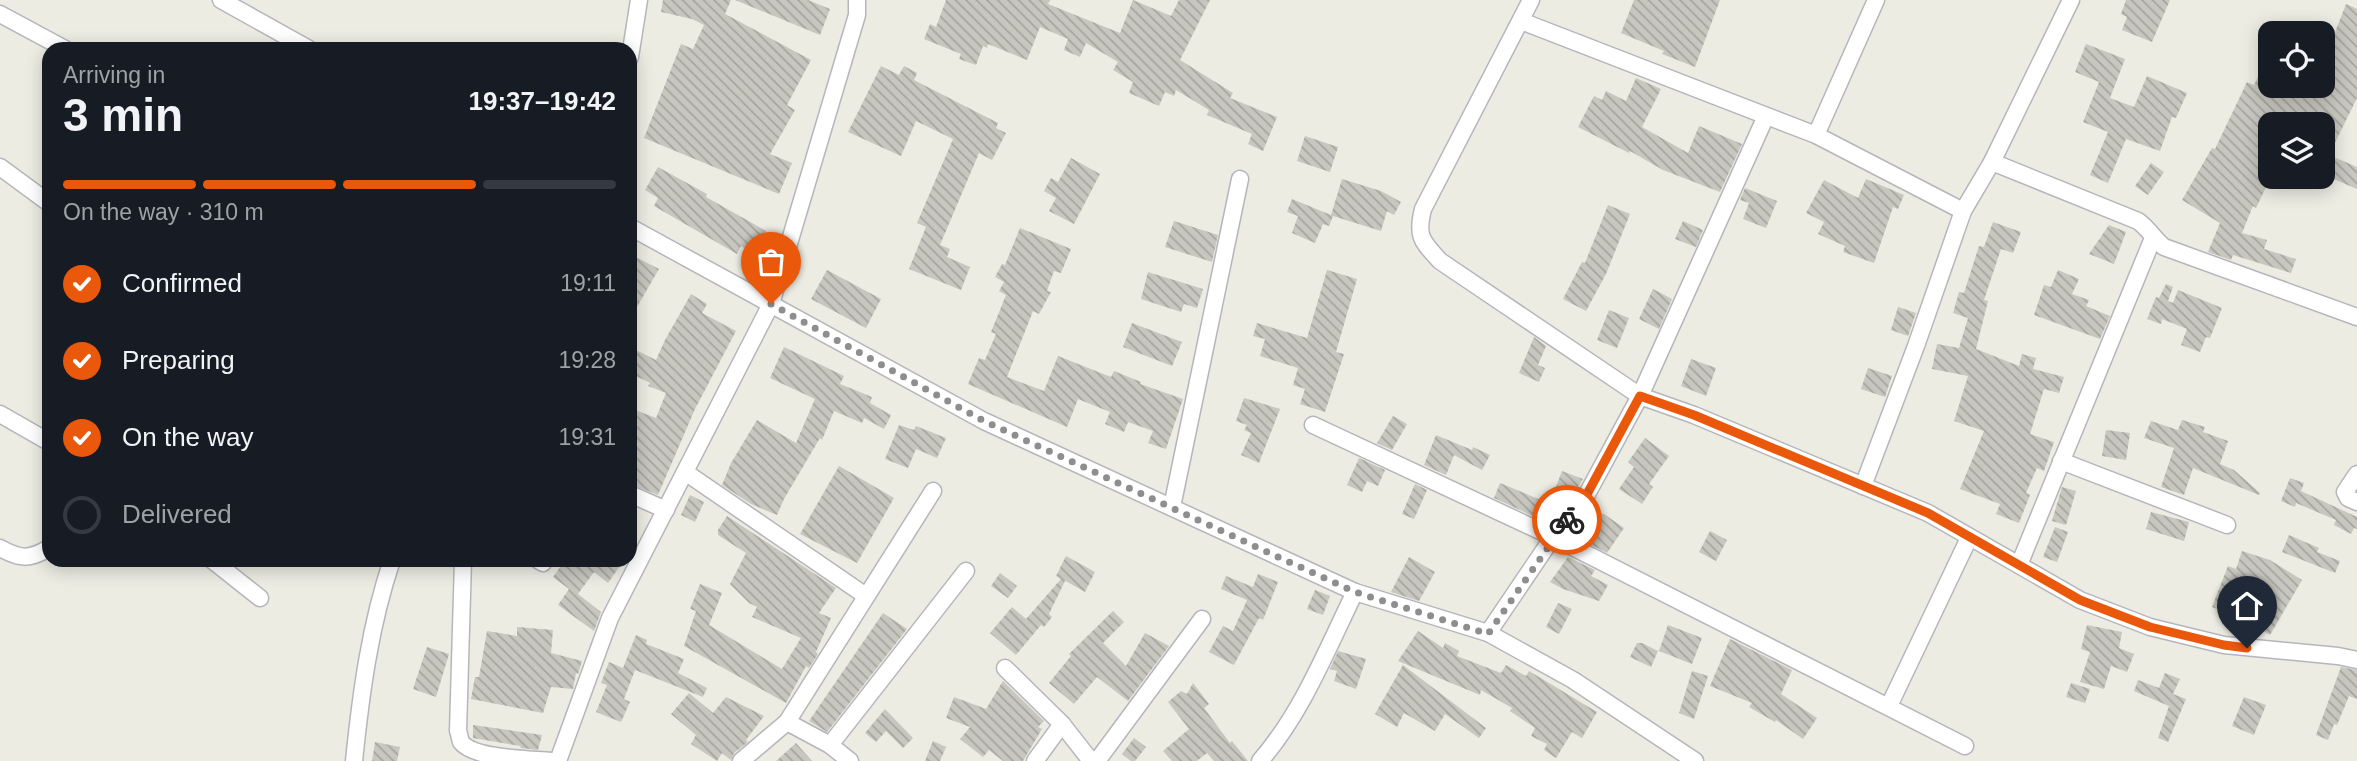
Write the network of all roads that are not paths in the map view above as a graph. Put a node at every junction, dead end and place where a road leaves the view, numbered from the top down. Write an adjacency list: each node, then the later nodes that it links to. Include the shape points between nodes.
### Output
1 (221, 0): 10 (street)
2 (639, 0): 11 (street)
3 (857, 0): 21 (street, via 857,15)
4 (1531, 0): 8 (street)
5 (1876, 0): 13 (street)
6 (2071, 0): 14 (street)
7 (0, 14): 9 (street)
8 (1521, 21): 12 (street); 23 (street, via 1423,209 1418,229 1440,261)
9 (52, 42)
10 (296, 42)
11 (632, 42)
12 (1766, 116): 13 (street); 23 (street)
13 (1816, 135): 18 (street)
14 (1992, 162): 18 (street); 20 (street, via 2138,221)
15 (0, 167): 17 (street)
16 (1240, 179): 34 (street)
17 (42, 198)
18 (1963, 211): 30 (street)
19 (637, 231): 21 (street)
20 (2153, 238): 22 (street, via 2164,247); 27 (street)
21 (771, 304): 28 (street); 34 (street, via 984,421)
22 (2357, 317)
23 (1640, 396): 30 (street); 37 (street, via 1586,496)
24 (0, 414): 26 (street)
25 (1313, 425): 37 (street)
26 (42, 438)
27 (2061, 461): 36 (street); 41 (street)
28 (685, 472): 35 (street); 49 (street)
29 (2357, 474): 33 (street, via 2345,492)
30 (1863, 486): 38 (street, via 1928,513)
31 (933, 491): 49 (street)
32 (637, 497): 35 (street)
33 (2357, 502)
34 (1172, 507): 48 (street)
35 (666, 510): 42 (street)
36 (2227, 525)
37 (1553, 537): 52 (street); 55 (street)
38 (1969, 538): 41 (street); 55 (street)
39 (0, 548): 40 (street, via 18,556)
40 (42, 552)
41 (2019, 565): 53 (street, via 2080,600 2150,627 2224,645)
42 (637, 566)
43 (221, 567): 50 (street)
44 (390, 567): 60 (street, via 363,688)
45 (463, 567): 61 (street, via 461,741 492,755)
46 (636, 567): 62 (street, via 610,618)
47 (966, 571): 58 (street)
48 (1355, 592): 52 (street); 68 (street, via 1304,694)
49 (866, 596): 56 (street)
50 (260, 598)
51 (1202, 619): 67 (street)
52 (1488, 634): 69 (street, via 1573,680)
53 (2357, 660)
54 (1005, 668): 57 (street)
55 (1889, 706): 59 (street)
56 (787, 722): 58 (street); 63 (street)
57 (1062, 724): 65 (street); 66 (street)
58 (830, 745): 64 (street)
59 (1965, 746)
60 (354, 761)
61 (551, 761)
62 (558, 761)
63 (741, 761)
64 (850, 761)
65 (1035, 761)
66 (1091, 761)
67 (1097, 761)
68 (1260, 761)
69 (1695, 761)

